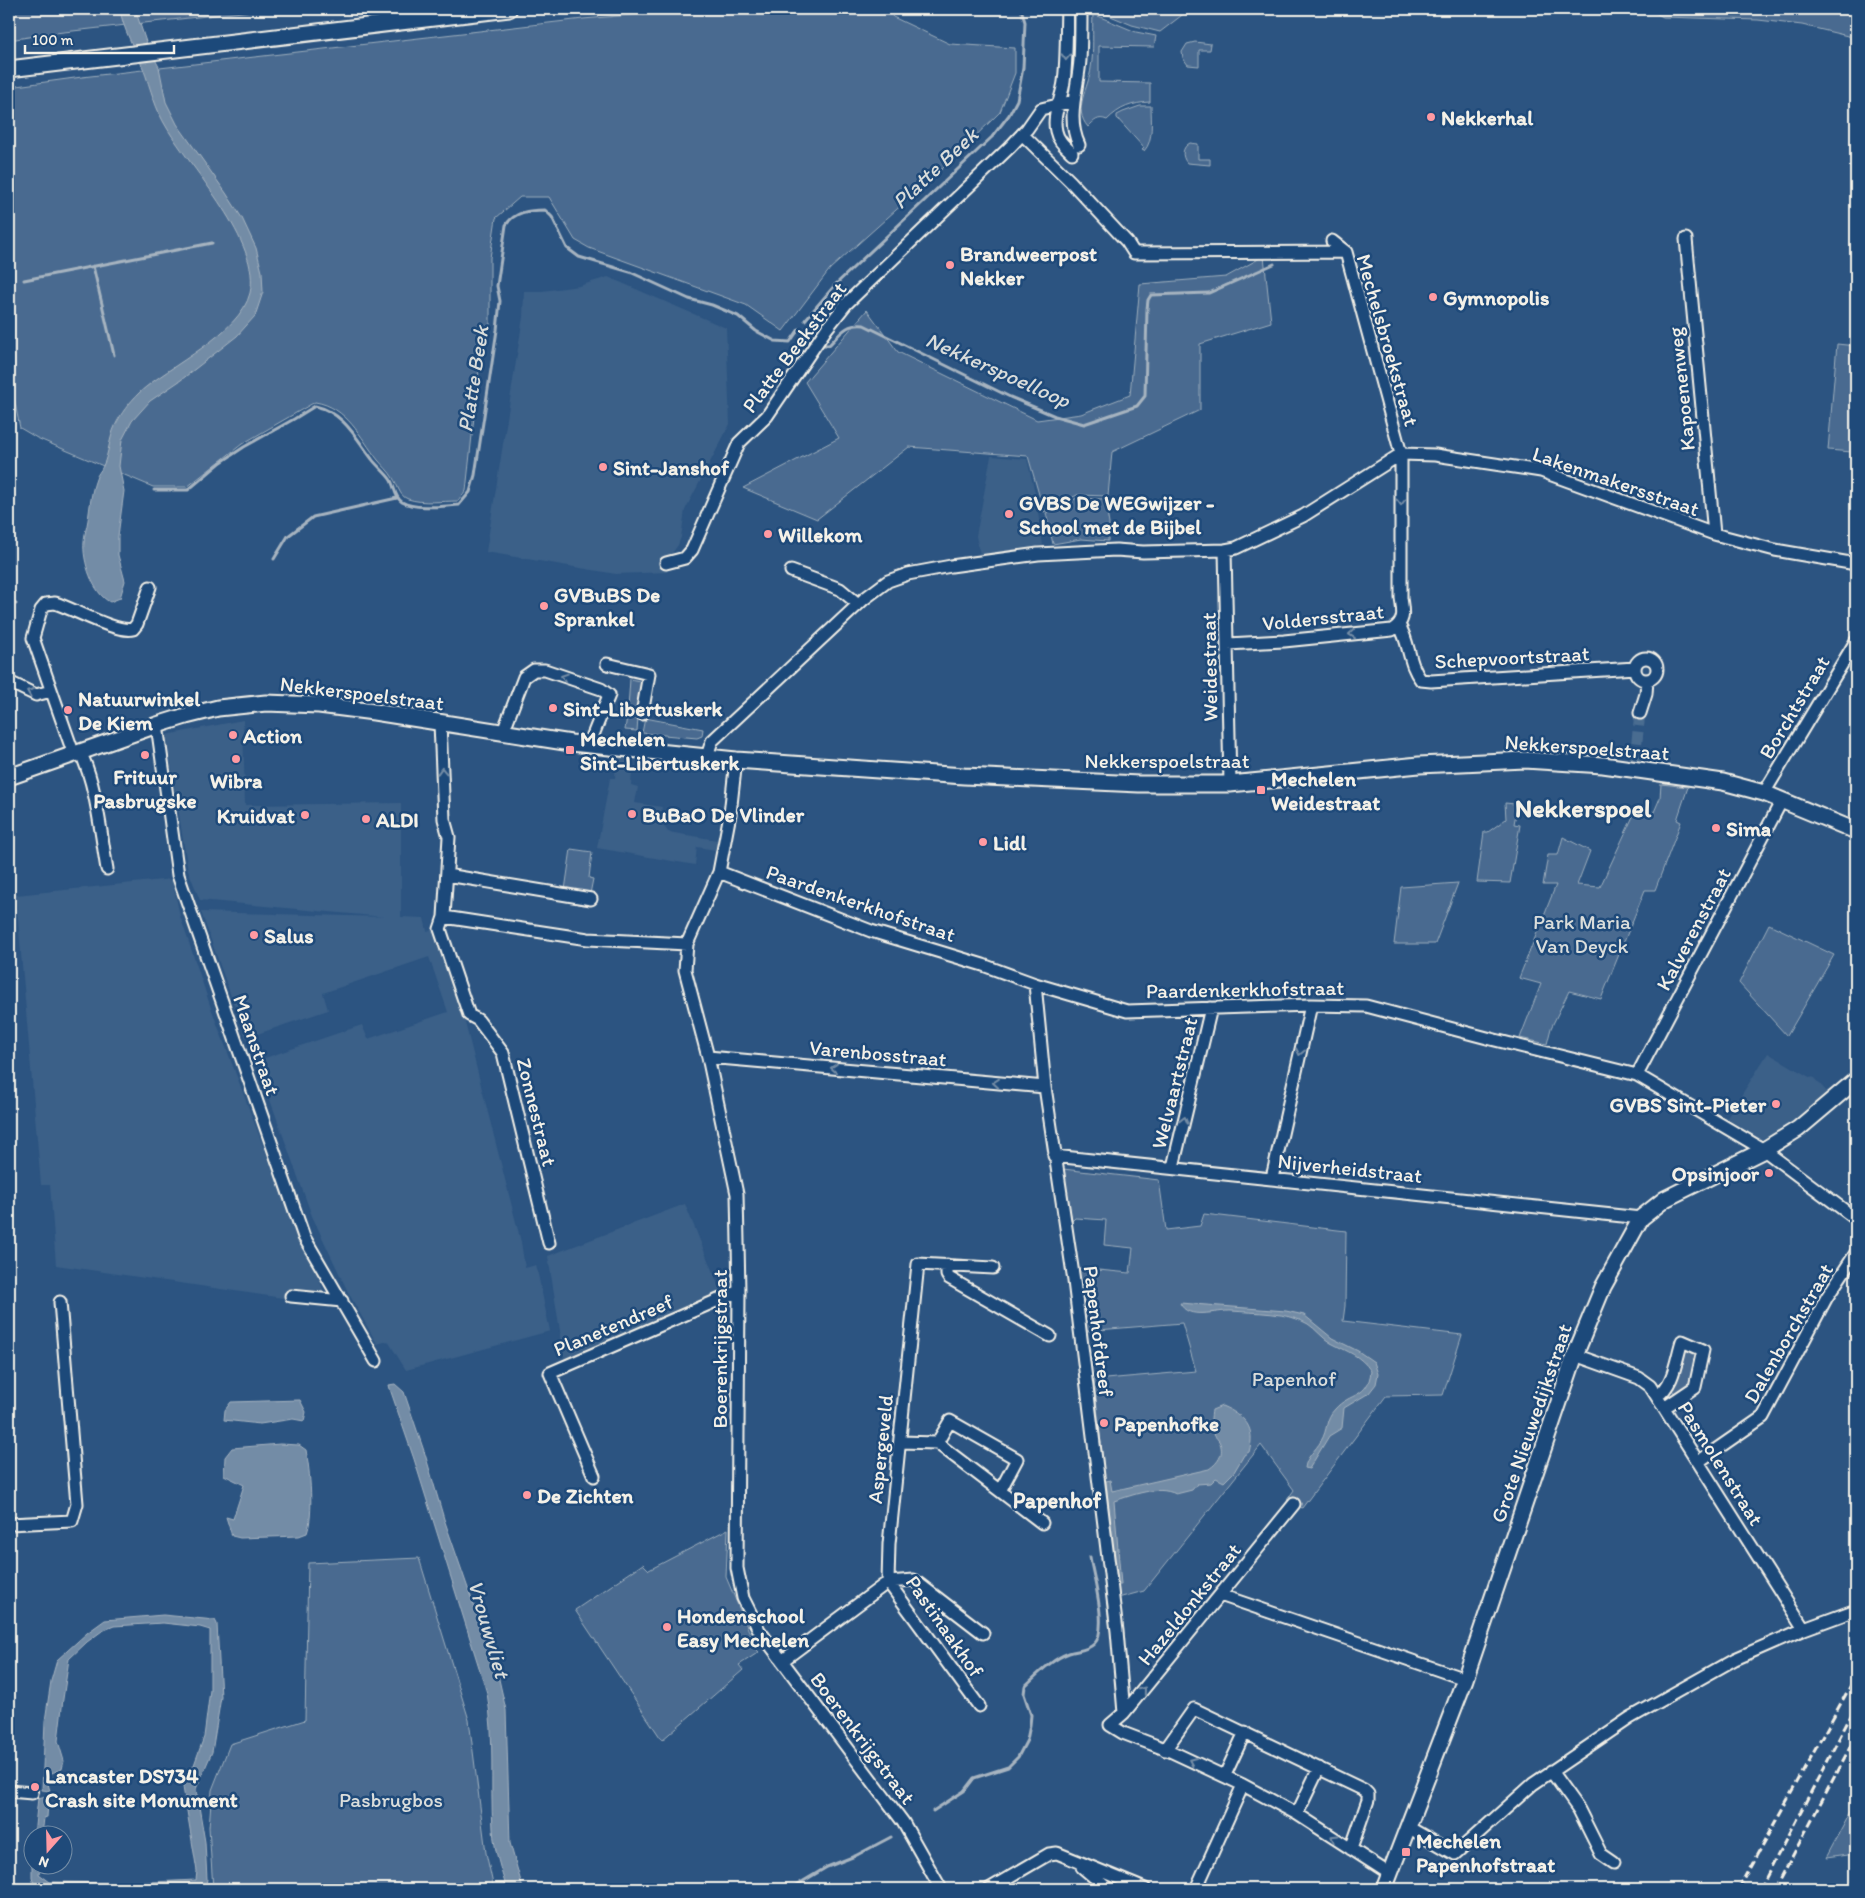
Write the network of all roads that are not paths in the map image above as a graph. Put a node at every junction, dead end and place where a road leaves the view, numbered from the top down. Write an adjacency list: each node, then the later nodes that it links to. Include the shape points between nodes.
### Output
1 (510, 9): 4 (main road)
2 (1067, 9): 6 (street, one-way to 6, via 1064,85)
3 (1081, 9): 5 (street, via 1080,58)
4 (9, 69)
5 (1074, 101): 6 (street, Platte Beekstraat); 6 (street, via 1072,121 1076,149 1060,142 1056,133)
6 (1059, 106): 7 (street, Platte Beekstraat, via 1041,109)
7 (1022, 134): 10 (street, via 1071,182 1134,253); 14 (street, Platte Beekstraat, via 846,304 767,416 740,443 692,550 685,558)
8 (1686, 239): 12 (street, Kapoenenweg)
9 (1332, 241): 10 (street, Mechelsbroekstraat)
10 (1346, 252): 11 (street, Mechelsbroekstraat)
11 (1401, 454): 12 (street, Lakenmakersstraat, via 1435,454 1541,471); 13 (street, via 1303,516 1236,548); 19 (street, Voldersstraat, one-way to 19, via 1403,615)
12 (1714, 534): 15 (street, Lakenmakersstraat, via 1775,550)
13 (1225, 550): 18 (street, via 1038,554 951,566 888,581); 21 (street, Weidestraat)
14 (666, 563)
15 (1856, 564)
16 (792, 571): 18 (street, via 840,589)
17 (150, 586): 26 (street, via 137,624 128,631 55,603 46,604 41,610 33,638)
18 (858, 604): 34 (street, via 712,741)
19 (1399, 625): 21 (street, Voldersstraat, one-way to 21, via 1392,630); 23 (street, Schepvoortstraat, via 1406,636 1414,671 1421,680)
20 (1856, 641): 38 (street, Borchtstraat)
21 (1228, 644): 37 (street, Weidestraat)
22 (608, 664): 28 (street, via 648,674)
23 (1635, 668): 24 (street, via 1639,677); 24 (street, Schepvoortstraat, via 1644,658 1654,662 1655,674)
24 (1647, 680): 27 (street, Schepvoortstraat)
25 (9, 682): 26 (street, one-way to 25, via 36,695)
26 (51, 691): 33 (street)
27 (1640, 713)
28 (642, 714)
29 (440, 723): 30 (main road, Nekkerspoelstraat, via 320,705 266,703 218,708); 31 (main road, Nekkerspoelstraat); 43 (street, Zonnestraat, one-way to 29, via 449,837 444,819)
30 (157, 725): 33 (main road, Nekkerspoelstraat); 66 (street, Maanstraat, via 178,875 304,1237)
31 (503, 732): 32 (main road, Nekkerspoelstraat); 32 (street, one-way to 31, via 609,695 545,670 534,670 524,677)
32 (589, 745): 34 (main road, Nekkerspoelstraat)
33 (77, 753): 36 (main road, Nekkerspoelstraat); 41 (street, via 85,762)
34 (707, 756): 35 (main road, Nekkerspoelstraat)
35 (736, 760): 37 (main road, Nekkerspoelstraat, via 993,777 1139,784); 42 (street, Boerenkrijgstraat)
36 (9, 777)
37 (1230, 784): 38 (main road, Nekkerspoelstraat, via 1420,765 1525,760 1635,764)
38 (1764, 793): 39 (main road, Nekkerspoelstraat)
39 (1782, 800): 40 (main road, Nekkerspoelstraat); 51 (street, Kalverenstraat)
40 (1856, 831)
41 (107, 869)
42 (719, 872): 46 (street, Boerenkrijgstraat); 47 (street, Paardenkerkhofstraat, via 871,931)
43 (447, 874): 44 (street); 45 (street, Zonnestraat)
44 (591, 899)
45 (444, 918): 46 (street, via 588,939); 60 (street, Zonnestraat, via 440,929 469,1015 478,1020 503,1053)
46 (687, 944): 50 (street, Boerenkrijgstraat, via 685,970)
47 (1035, 984): 49 (street, Paardenkerkhofstraat, via 1127,1011); 53 (street, Papenhofdreef)
48 (1311, 1005): 49 (street, Paardenkerkhofstraat); 51 (street, Paardenkerkhofstraat, via 1366,1006); 57 (street, one-way to 57)
49 (1211, 1008): 56 (street, Welvaartstraat, one-way to 49)
50 (708, 1057): 53 (street, Varenbosstraat, one-way to 50); 64 (street, Boerenkrijgstraat, via 737,1194)
51 (1637, 1075): 54 (street, Paardenkerkhofstraat)
52 (1856, 1080): 54 (main road, Grote Nieuwedijkstraat, via 1798,1129)
53 (1044, 1087): 55 (street, Papenhofdreef)
54 (1764, 1150): 58 (main road, Grote Nieuwedijkstraat, via 1672,1195); 59 (street, Paardenkerkhofstraat)
55 (1054, 1156): 56 (street, Nijverheidstraat); 89 (street, Papenhofdreef, via 1074,1281)
56 (1173, 1167): 57 (street, Nijverheidstraat)
57 (1272, 1178): 58 (street, Nijverheidstraat)
58 (1641, 1218): 69 (main road, Grote Nieuwedijkstraat, via 1603,1287)
59 (1856, 1219)
60 (549, 1242)
61 (1856, 1253): 75 (street, Dalenborchstraat, via 1827,1297 1763,1417)
62 (947, 1265): 63 (street, Aspergeveld); 68 (street, via 949,1278); 73 (street, Aspergeveld, via 918,1264)
63 (993, 1268)
64 (739, 1291): 76 (street, Planetendreef, via 550,1373); 86 (street, Boerenkrijgstraat, via 737,1568 743,1598 759,1630)
65 (291, 1296): 66 (street)
66 (342, 1301): 70 (street, Maanstraat)
67 (60, 1302): 80 (street, via 77,1504 72,1521)
68 (1050, 1336)
69 (1575, 1355): 71 (street, Pasmolenstraat, via 1639,1378); 87 (main road, Grote Nieuwedijkstraat)
70 (376, 1361)
71 (1657, 1396): 72 (street, Pasmolenstraat); 72 (street, via 1665,1391 1682,1340 1703,1350 1695,1387)
72 (1664, 1408): 75 (street, Pasmolenstraat)
73 (900, 1442): 74 (street); 81 (street, Aspergeveld)
74 (937, 1443): 77 (street); 77 (street, via 950,1421 1017,1459)
75 (1698, 1462): 84 (street, Pasmolenstraat)
76 (594, 1476)
77 (1000, 1491): 79 (street)
78 (1294, 1504): 82 (street, Hazeldonkstraat)
79 (1042, 1523)
80 (9, 1524)
81 (888, 1582): 85 (street, Pastinaakhof, via 914,1580); 86 (street); 88 (street, Pastinaakhof)
82 (1220, 1595): 87 (street); 89 (street, Hazeldonkstraat, one-way to 82)
83 (1856, 1610): 84 (street)
84 (1804, 1629): 93 (street, via 1735,1660 1639,1713)
85 (983, 1633)
86 (782, 1661): 104 (street, Boerenkrijgstraat, via 903,1822)
87 (1465, 1679): 99 (main road, Grote Nieuwedijkstraat)
88 (979, 1706)
89 (1124, 1713): 91 (street, Hazeldonkstraat, via 1110,1725)
90 (1245, 1732): 91 (street, via 1194,1709); 92 (street); 94 (street)
91 (1165, 1750): 94 (street, one-way to 91)
92 (1319, 1768): 98 (street); 100 (street, via 1368,1794)
93 (1551, 1771): 99 (street, via 1456,1854); 102 (street, via 1579,1810 1601,1854)
94 (1225, 1775): 95 (street)
95 (1243, 1785): 98 (street); 108 (street)
96 (9, 1791): 97 (street)
97 (32, 1793)
98 (1297, 1814): 100 (street, one-way to 98)
99 (1408, 1827): 103 (main road, Grote Nieuwedijkstraat)
100 (1351, 1849): 103 (street)
101 (1073, 1859): 105 (street, via 1049,1854); 106 (street); 107 (street)
102 (1614, 1863)
103 (1390, 1874): 109 (main road, Grote Nieuwedijkstraat)
104 (941, 1889)
105 (989, 1889)
106 (1108, 1889)
107 (1145, 1889)
108 (1196, 1889)
109 (1384, 1889)

